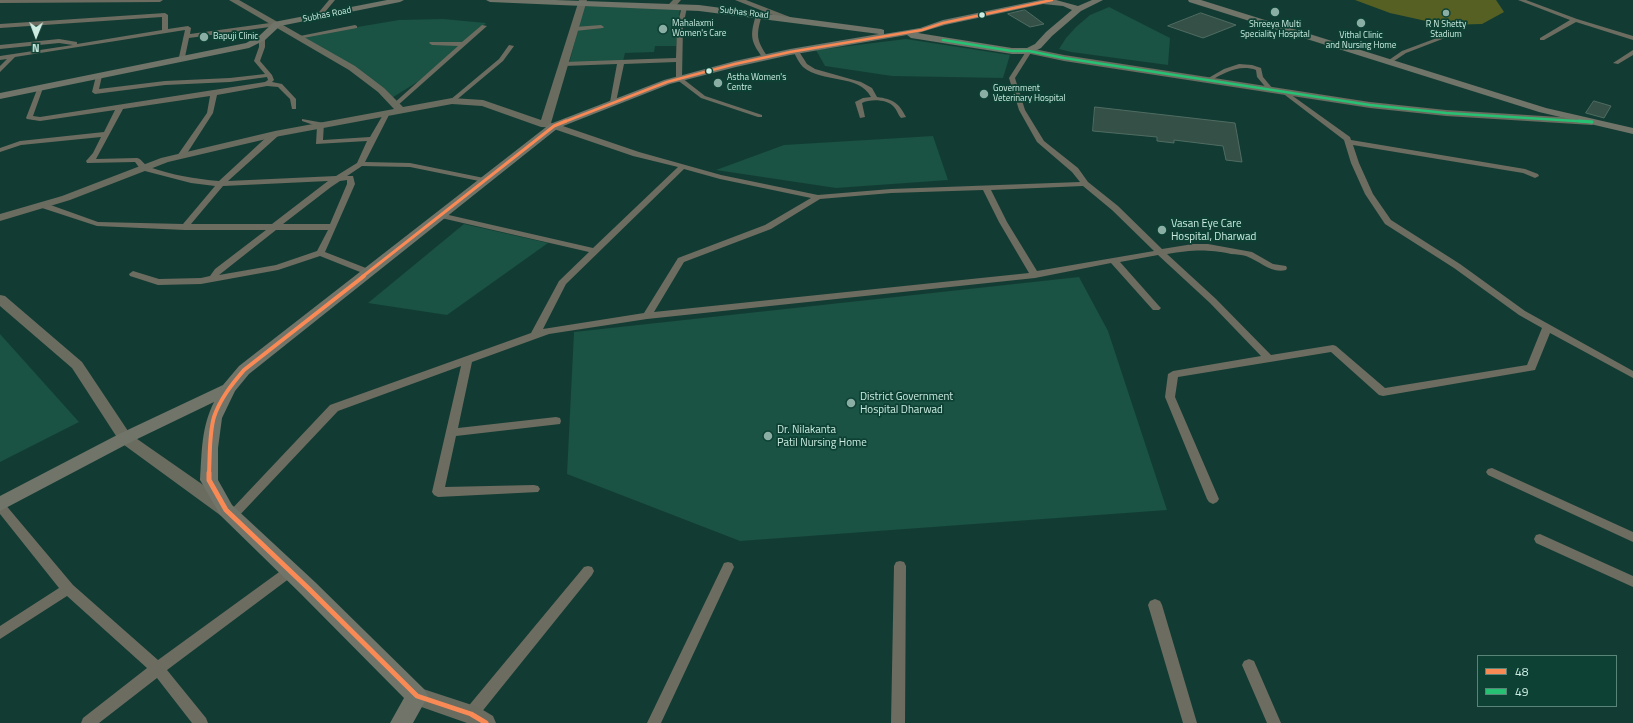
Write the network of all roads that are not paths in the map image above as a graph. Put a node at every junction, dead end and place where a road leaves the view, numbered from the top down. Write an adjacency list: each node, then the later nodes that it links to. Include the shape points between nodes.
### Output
1 (117, 0): 2 (street); 13 (street)
2 (140, 0): 3 (street); 18 (street)
3 (160, 0)
4 (233, 0): 27 (street)
5 (332, 0): 23 (street, via 322,12)
6 (400, 0): 23 (main road, Subhas Road)
7 (490, 0): 8 (main road, Subhas Road)
8 (502, 0): 15 (main road, Subhas Road)
9 (739, 0): 16 (street)
10 (1099, 0): 20 (main road)
11 (1192, 0): 55 (main road)
12 (1521, 0): 26 (street)
13 (0, 1)
14 (1048, 1): 20 (main road); 35 (main road)
15 (583, 2): 17 (main road, Subhas Road); 32 (street)
16 (751, 2): 25 (street)
17 (674, 3): 19 (main road, Subhas Road)
18 (135, 5)
19 (684, 7): 22 (main road, Subhas Road); 53 (street, via 680,27)
20 (1078, 9): 46 (main road, via 1038,46)
21 (129, 10): 24 (street)
22 (759, 15): 25 (main road, Subhas Road); 51 (street, via 753,36)
23 (325, 16): 27 (main road, Subhas Road)
24 (118, 18): 28 (street); 33 (street, via 165,16)
25 (791, 19): 35 (main road, Subhas Road)
26 (1575, 20): 39 (street); 40 (street)
27 (277, 24): 36 (street); 37 (street); 38 (main road)
28 (0, 26)
29 (484, 26): 42 (street)
30 (355, 27): 37 (street)
31 (601, 27): 32 (street)
32 (575, 29): 57 (street)
33 (165, 31): 36 (street, via 188,28); 43 (street)
34 (1455, 33): 55 (street, via 1404,52)
35 (901, 34): 46 (main road, via 1012,50); 47 (main road)
36 (187, 36): 50 (street)
37 (298, 37): 74 (street, via 352,68 381,90)
38 (262, 38): 50 (main road, via 249,45); 59 (street, via 264,42 257,61)
39 (1633, 38)
40 (1542, 39)
41 (432, 43): 42 (street)
42 (462, 44): 74 (street)
43 (80, 45): 45 (street, via 72,41 59,41); 49 (street)
44 (511, 46): 70 (street, via 501,60)
45 (0, 47)
46 (1029, 50): 62 (street, via 1064,58); 97 (street, via 1012,78 1022,110 1042,142 1075,170)
47 (796, 51): 51 (main road); 69 (street, via 809,68 859,83 870,89)
48 (1633, 52): 56 (street)
49 (13, 56): 52 (street); 58 (street)
50 (182, 57): 60 (main road)
51 (765, 57): 61 (main road)
52 (0, 58)
53 (680, 60): 54 (street); 61 (street)
54 (621, 62): 57 (street); 71 (street)
55 (1389, 62): 80 (main road, via 1543,110)
56 (1616, 62)
57 (564, 64): 82 (street)
58 (0, 70)
59 (269, 75): 60 (street, via 252,79 166,83 95,92); 63 (street, via 271,80)
60 (99, 76): 64 (main road)
61 (679, 79): 71 (main road); 76 (street, via 703,97)
62 (1208, 80): 65 (street); 65 (street, via 1218,73 1241,65 1251,65 1259,69 1260,77)
63 (267, 84): 67 (street); 73 (street, via 280,85 293,100)
64 (40, 88): 68 (main road); 72 (street, via 28,118 40,119)
65 (1270, 89): 66 (street)
66 (1283, 91): 80 (street, via 1370,105 1446,113); 87 (street)
67 (214, 93): 72 (street); 89 (street, via 210,113)
68 (0, 96)
69 (875, 99): 77 (street, via 858,102); 78 (street, via 892,101 898,105)
70 (452, 102): 74 (street); 82 (street, via 483,103)
71 (613, 102): 82 (main road)
72 (120, 107): 84 (street)
73 (294, 108)
74 (398, 108): 75 (street)
75 (387, 113): 81 (street); 86 (street)
76 (760, 116)
77 (862, 117)
78 (904, 117)
79 (304, 120): 81 (street)
80 (1592, 122): 83 (main road)
81 (321, 125): 85 (street); 86 (street, via 319,142)
82 (549, 126): 91 (street); 95 (main road)
83 (1633, 131)
84 (106, 134): 88 (street, via 20,143); 92 (street, via 90,161 137,160)
85 (275, 134): 89 (street); 96 (street)
86 (372, 139): 90 (street)
87 (1348, 142): 93 (street, via 1525,171); 118 (street, via 1369,194 1388,222 1457,266 1522,313)
88 (0, 150)
89 (181, 156): 92 (street)
90 (360, 164): 94 (street); 95 (street, via 410,165)
91 (683, 166): 99 (street, via 720,177); 106 (street)
92 (144, 168): 96 (street, via 191,181); 100 (street)
93 (1535, 176)
94 (339, 178): 96 (street); 104 (street); 105 (street, via 350,178 351,184)
95 (484, 180): 101 (main road)
96 (221, 184): 103 (street)
97 (1084, 184): 98 (street); 107 (street, via 1115,208)
98 (986, 188): 99 (street, via 891,191); 113 (street, via 1002,222)
99 (818, 197): 117 (street, via 768,227 681,260)
100 (42, 205): 102 (street); 103 (street, via 97,224)
101 (440, 215): 106 (street); 111 (main road)
102 (0, 218)
103 (185, 227): 104 (street)
104 (275, 227): 105 (street); 114 (street, via 218,271)
105 (333, 227): 108 (street)
106 (595, 251): 119 (street, via 562,283)
107 (1160, 252): 109 (street); 110 (street, via 1208,247 1249,254 1271,266); 121 (street, via 1213,301)
108 (320, 253): 111 (street); 114 (street, via 278,267)
109 (1114, 261): 113 (street); 116 (street)
110 (1283, 268)
111 (368, 272): 123 (main road, via 244,370)
112 (133, 274): 114 (street, via 158,282 201,281)
113 (1035, 275): 117 (street)
114 (213, 278)
115 (0, 299): 126 (street, via 77,365)
116 (1156, 308)
117 (647, 316): 119 (street)
118 (1547, 327): 121 (street, via 1531,368 1383,392 1333,348); 122 (street)
119 (535, 335): 120 (street)
120 (468, 359): 125 (street); 131 (street, via 334,408)
121 (1269, 359): 129 (street, via 1173,374 1170,396)
122 (1633, 375)
123 (228, 389): 126 (main road); 131 (main road, via 214,418 209,480)
124 (556, 421): 125 (street)
125 (452, 433): 128 (street, via 438,492)
126 (125, 438): 130 (main road); 131 (street)
127 (1492, 472): 132 (street)
128 (534, 489)
129 (1213, 498)
130 (0, 505): 139 (street)
131 (229, 513): 136 (main road)
132 (1633, 537)
133 (1540, 539): 138 (street)
134 (900, 566): 150 (street)
135 (728, 567): 149 (street)
136 (290, 571): 143 (street); 144 (main road)
137 (588, 571): 145 (street)
138 (1633, 582)
139 (68, 589): 141 (street); 143 (street)
140 (1155, 605): 151 (street)
141 (0, 632)
142 (1249, 664): 152 (street)
143 (158, 669): 146 (street); 147 (street)
144 (417, 696): 145 (street); 148 (main road)
145 (479, 719)
146 (88, 723)
147 (201, 723)
148 (401, 723)
149 (654, 723)
150 (898, 723)
151 (1190, 723)
152 (1274, 723)

